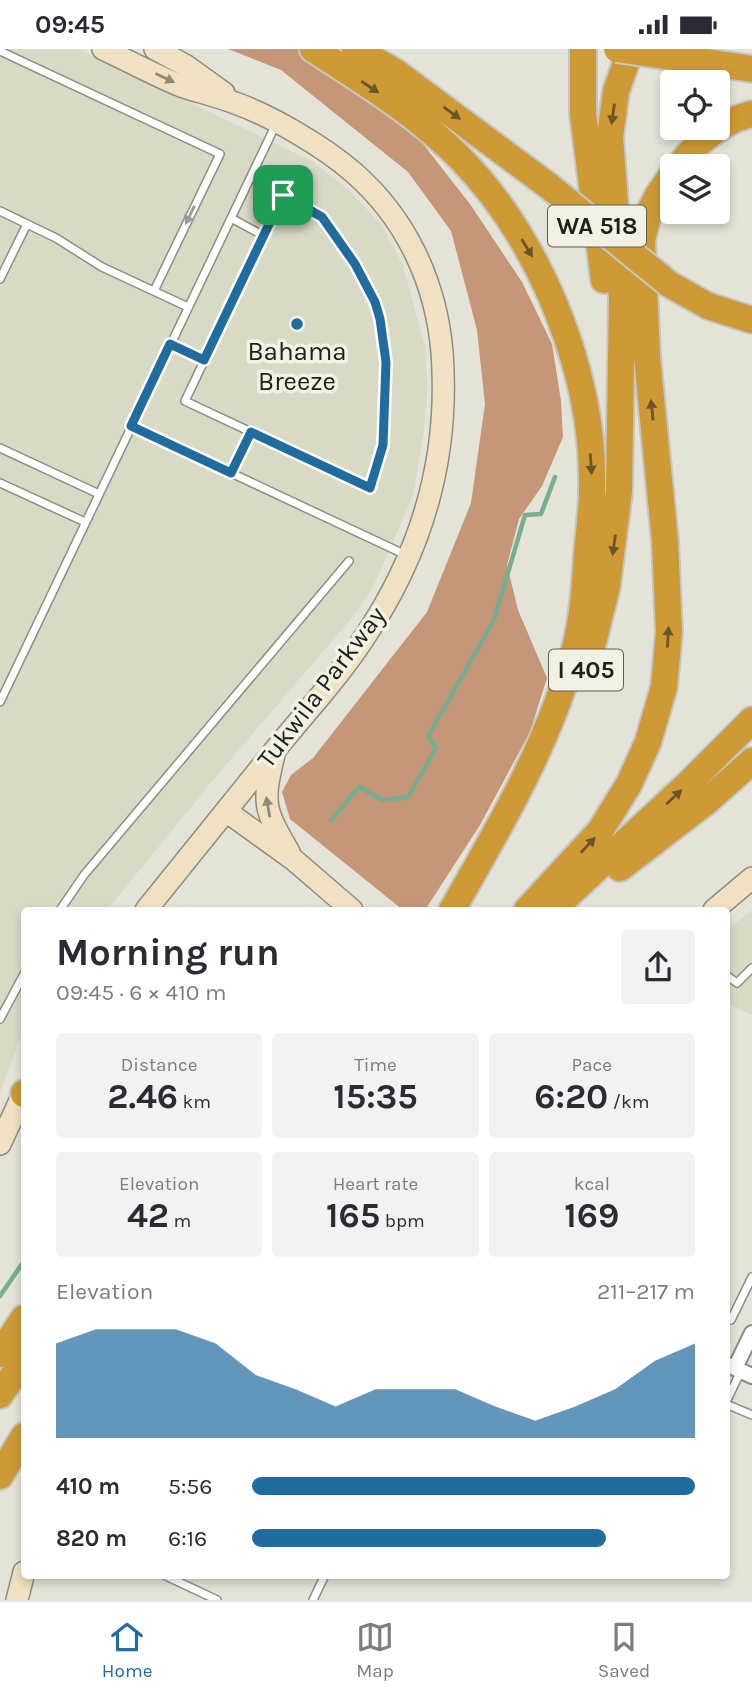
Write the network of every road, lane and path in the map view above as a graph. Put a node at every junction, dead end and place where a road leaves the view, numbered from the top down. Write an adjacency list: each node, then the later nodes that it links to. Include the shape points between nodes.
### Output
1 (103, 49): 10 (main road, one-way to 10, via 180,85)
2 (155, 49): 10 (main road)
3 (313, 49): 45 (highway, one-way to 45, via 439,139 502,208 540,268 576,367 588,429 592,489 575,646 546,733 512,806)
4 (355, 49): 22 (highway, one-way to 22, bridge, via 394,71 550,187 669,283 708,306)
5 (583, 49): 25 (highway, WA 518, via 589,173)
6 (617, 49): 9 (highway, bridge)
7 (631, 49): 25 (highway, one-way to 25, via 616,91 610,137 622,299)
8 (0, 51): 20 (lane, one-way to 20, via 220,154)
9 (752, 69)
10 (238, 104): 12 (main road, Tukwila Parkway)
11 (752, 114): 13 (highway, via 714,132)
12 (277, 123): 16 (lane); 33 (main road, Tukwila Parkway, via 328,153 391,211 409,240 434,302 444,376 443,422 437,471)
13 (689, 154)
14 (660, 192): 47 (highway, one-way to 14, via 600,831 629,784 648,742 664,687 669,632 665,541 647,358 642,240)
15 (0, 211): 17 (lane)
16 (230, 218): 18 (lane); 21 (lane)
17 (27, 224): 19 (lane); 20 (lane)
18 (264, 236): 24 (lane); 27 (lane, via 283,195 322,217 355,264 375,302 384,335 383,445 370,488)
19 (0, 279)
20 (154, 291): 21 (lane)
21 (188, 307): 23 (lane)
22 (752, 320)
23 (170, 344): 24 (lane); 26 (lane)
24 (204, 360): 27 (lane, via 185,401)
25 (620, 403): 46 (highway, I 405, one-way to 46, via 614,542 586,672 536,795)
26 (131, 426): 29 (lane); 31 (lane)
27 (251, 432): 29 (lane)
28 (0, 448): 31 (lane)
29 (231, 473): 33 (lane)
30 (0, 483): 32 (lane)
31 (99, 494): 32 (lane)
32 (85, 522): 35 (lane)
33 (408, 557): 37 (main road, Tukwila Parkway, via 363,641)
34 (349, 561): 42 (lane, via 84,875)
35 (0, 702)
36 (752, 720): 48 (highway, one-way to 36)
37 (276, 748): 39 (main road, Tukwila Parkway); 40 (main road, one-way to 37, via 266,803)
38 (752, 761): 49 (highway)
39 (226, 811): 40 (main road); 43 (main road, Tukwila Parkway)
40 (294, 860): 44 (main road)
41 (752, 878): 50 (main road)
42 (62, 907)
43 (148, 907)
44 (349, 907)
45 (454, 907)
46 (467, 907)
47 (530, 907)
48 (555, 907)
49 (570, 907)
50 (718, 907)
51 (752, 968): 52 (lane, via 737,983)
52 (730, 978)
53 (21, 980): 54 (lane)
54 (0, 1019)
55 (21, 1099): 56 (main road)
56 (0, 1144)
57 (752, 1277): 58 (lane)
58 (731, 1320)
59 (21, 1322): 61 (highway)
60 (752, 1333): 63 (street)
61 (0, 1354)
62 (21, 1364): 64 (highway)
63 (742, 1370): 65 (lane)
64 (0, 1395)
65 (730, 1395)
66 (730, 1405): 67 (lane)
67 (752, 1415)
68 (21, 1441): 69 (highway)
69 (0, 1476)
70 (22, 1579): 73 (main road)
71 (172, 1579): 74 (lane)
72 (323, 1579): 75 (lane)
73 (17, 1600)
74 (217, 1600)
75 (313, 1600)

